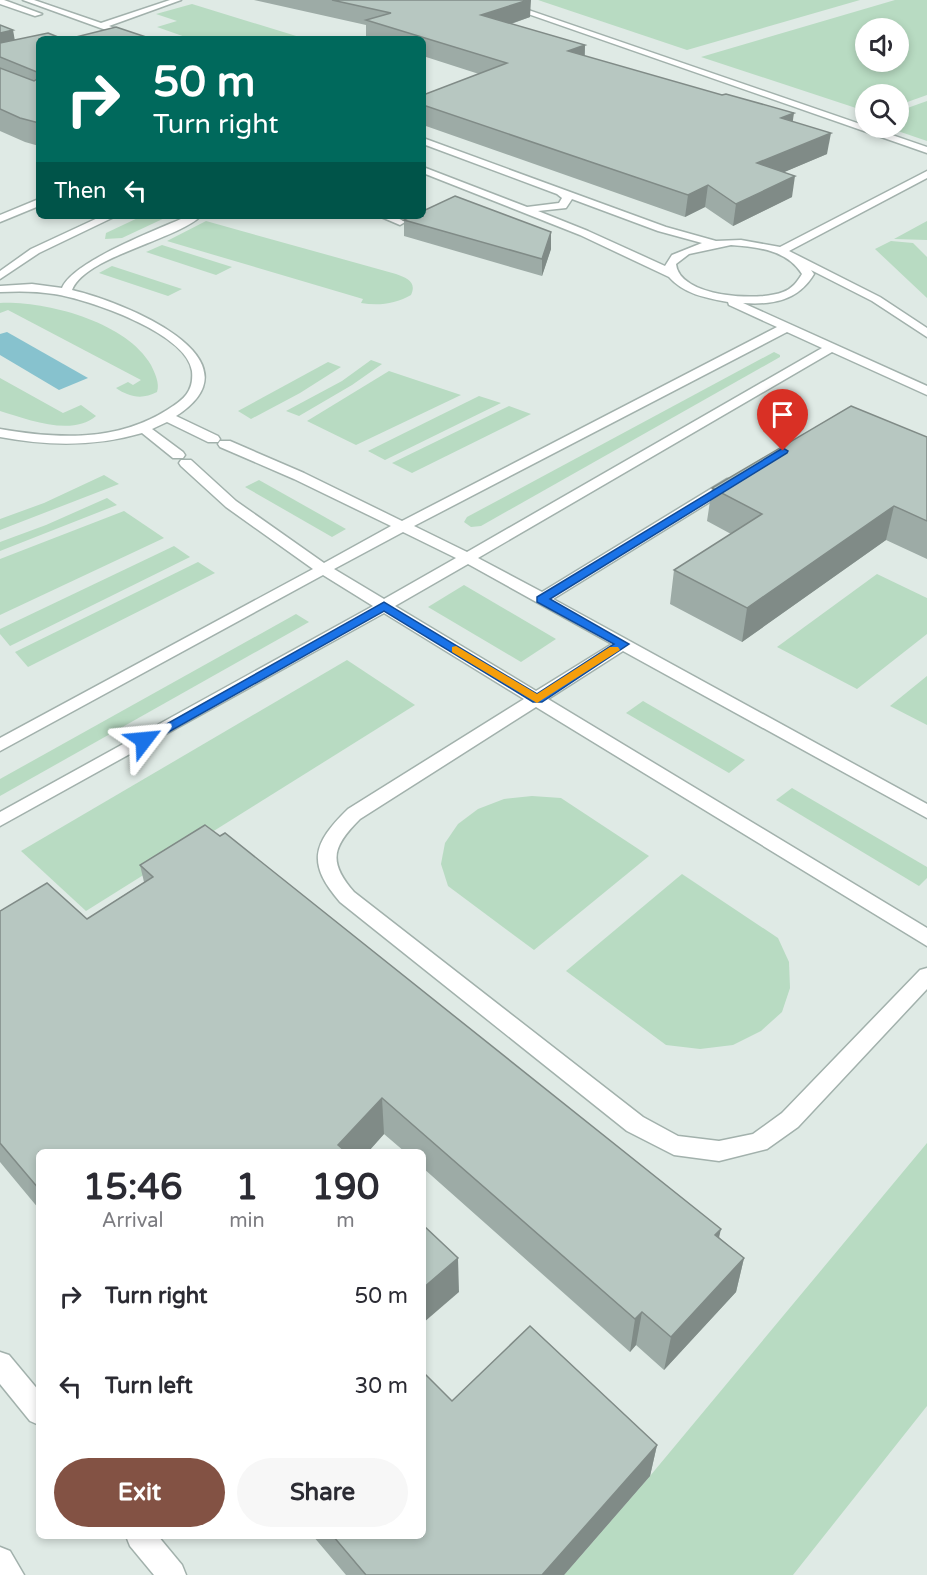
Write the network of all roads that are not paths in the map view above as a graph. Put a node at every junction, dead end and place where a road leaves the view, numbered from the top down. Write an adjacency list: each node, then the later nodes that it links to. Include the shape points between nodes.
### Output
1 (27, 0): 6 (lane)
2 (177, 0): 6 (lane)
3 (492, 0): 9 (lane)
4 (0, 1): 5 (lane)
5 (45, 16)
6 (101, 26): 7 (lane)
7 (130, 36)
8 (426, 142): 12 (lane)
9 (927, 150)
10 (426, 171): 14 (lane)
11 (927, 174): 21 (lane)
12 (559, 190): 14 (lane, via 568,198 562,206 542,210); 20 (lane, via 662,229)
13 (36, 203): 15 (lane)
14 (520, 207): 23 (lane, via 621,248)
15 (0, 219)
16 (104, 219): 24 (lane, via 35,251)
17 (190, 219): 26 (lane, via 88,266 70,282)
18 (392, 219): 19 (lane)
19 (400, 222)
20 (714, 243): 21 (lane, via 748,243); 23 (lane, via 690,249 675,258)
21 (780, 251): 22 (lane)
22 (794, 257): 27 (lane, via 808,274 798,290 765,299); 29 (lane, via 876,299)
23 (672, 274): 27 (lane, via 690,288)
24 (0, 276)
25 (0, 289): 26 (lane)
26 (66, 292): 32 (lane, via 135,317 184,346 198,371 198,388)
27 (723, 298): 28 (lane)
28 (785, 328): 30 (lane); 36 (lane)
29 (927, 333)
30 (831, 348): 31 (lane); 37 (lane)
31 (927, 391)
32 (168, 417): 33 (lane); 36 (lane)
33 (143, 428): 34 (lane, via 111,437 61,442); 38 (lane, via 231,504)
34 (0, 434)
35 (743, 476): 39 (lane)
36 (401, 526): 37 (lane); 38 (lane)
37 (468, 558): 39 (lane); 40 (lane)
38 (325, 570): 40 (lane); 43 (lane)
39 (542, 599): 41 (lane)
40 (384, 606): 42 (lane); 45 (lane)
41 (623, 644): 42 (lane); 44 (lane)
42 (537, 699): 46 (lane); 47 (lane, via 354,814 335,832 327,854 330,877 347,897 635,1124 674,1145 718,1151 759,1142 790,1120)
43 (0, 746)
44 (927, 812)
45 (0, 820)
46 (927, 938)
47 (927, 976)
48 (0, 1364): 49 (lane)
49 (36, 1408)
50 (142, 1539): 53 (lane)
51 (0, 1561): 52 (lane)
52 (10, 1575)
53 (172, 1575)

